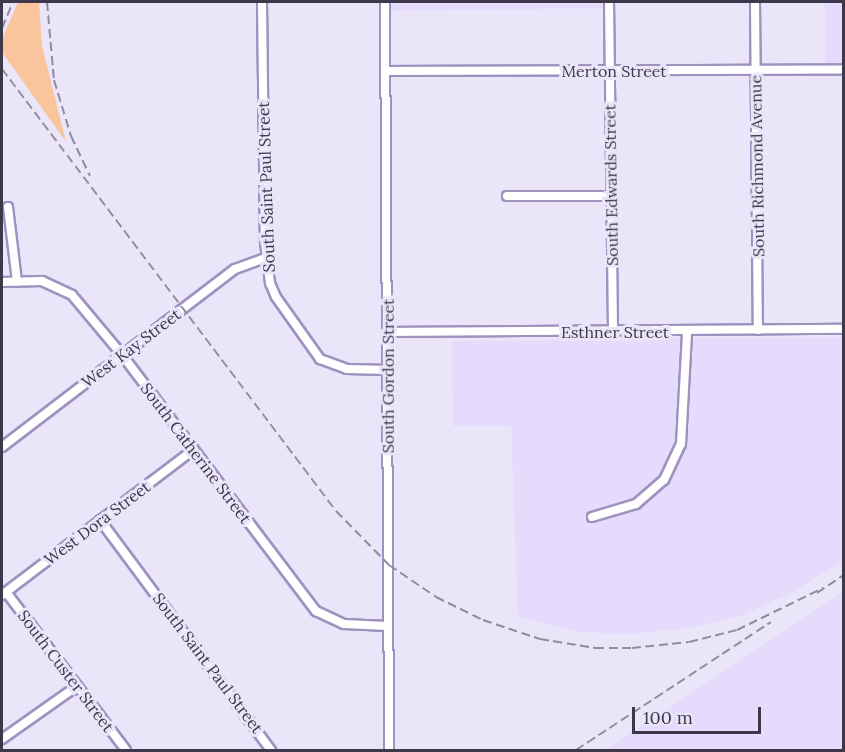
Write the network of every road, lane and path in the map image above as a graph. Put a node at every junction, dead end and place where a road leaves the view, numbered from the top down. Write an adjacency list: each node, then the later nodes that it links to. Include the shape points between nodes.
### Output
1 (262, 2): 12 (street, South Saint Paul Street)
2 (385, 2): 7 (street, South Gordon Street)
3 (609, 2): 8 (street, South Edwards Street)
4 (755, 2): 6 (street, South Richmond Avenue)
5 (843, 69): 6 (street, Merton Street)
6 (756, 70): 8 (street, Merton Street); 16 (street, South Richmond Avenue)
7 (385, 71): 8 (street, Merton Street); 17 (street, South Gordon Street)
8 (609, 71): 10 (street, South Edwards Street)
9 (507, 196): 10 (street)
10 (611, 196): 18 (street, South Edwards Street)
11 (8, 207): 13 (street)
12 (266, 258): 20 (street, West Kay Street, via 235,269); 21 (street, South Saint Paul Street, via 276,297 320,358 347,369)
13 (17, 281): 14 (street, South Catherine Street); 20 (street, South Catherine Street, via 42,281 72,295)
14 (2, 282)
15 (843, 329): 16 (street, Esthner Street)
16 (758, 330): 19 (street, Esthner Street)
17 (387, 332): 18 (street, Esthner Street); 21 (street, South Gordon Street)
18 (613, 332): 19 (street, Esthner Street)
19 (687, 332): 24 (street, via 681,444 664,480 636,504)
20 (123, 356): 22 (street, West Kay Street); 23 (street, South Catherine Street)
21 (388, 370): 27 (street, South Gordon Street)
22 (2, 447)
23 (193, 450): 25 (street, West Dora Street); 27 (street, South Catherine Street, via 316,611 344,624)
24 (592, 517)
25 (100, 520): 26 (street, West Dora Street); 31 (street, South Saint Paul Street)
26 (4, 594): 28 (street, South Custer Street)
27 (388, 626): 32 (street, South Gordon Street)
28 (77, 686): 29 (street); 30 (street, South Custer Street)
29 (2, 740)
30 (126, 750)
31 (271, 750)
32 (389, 750)

